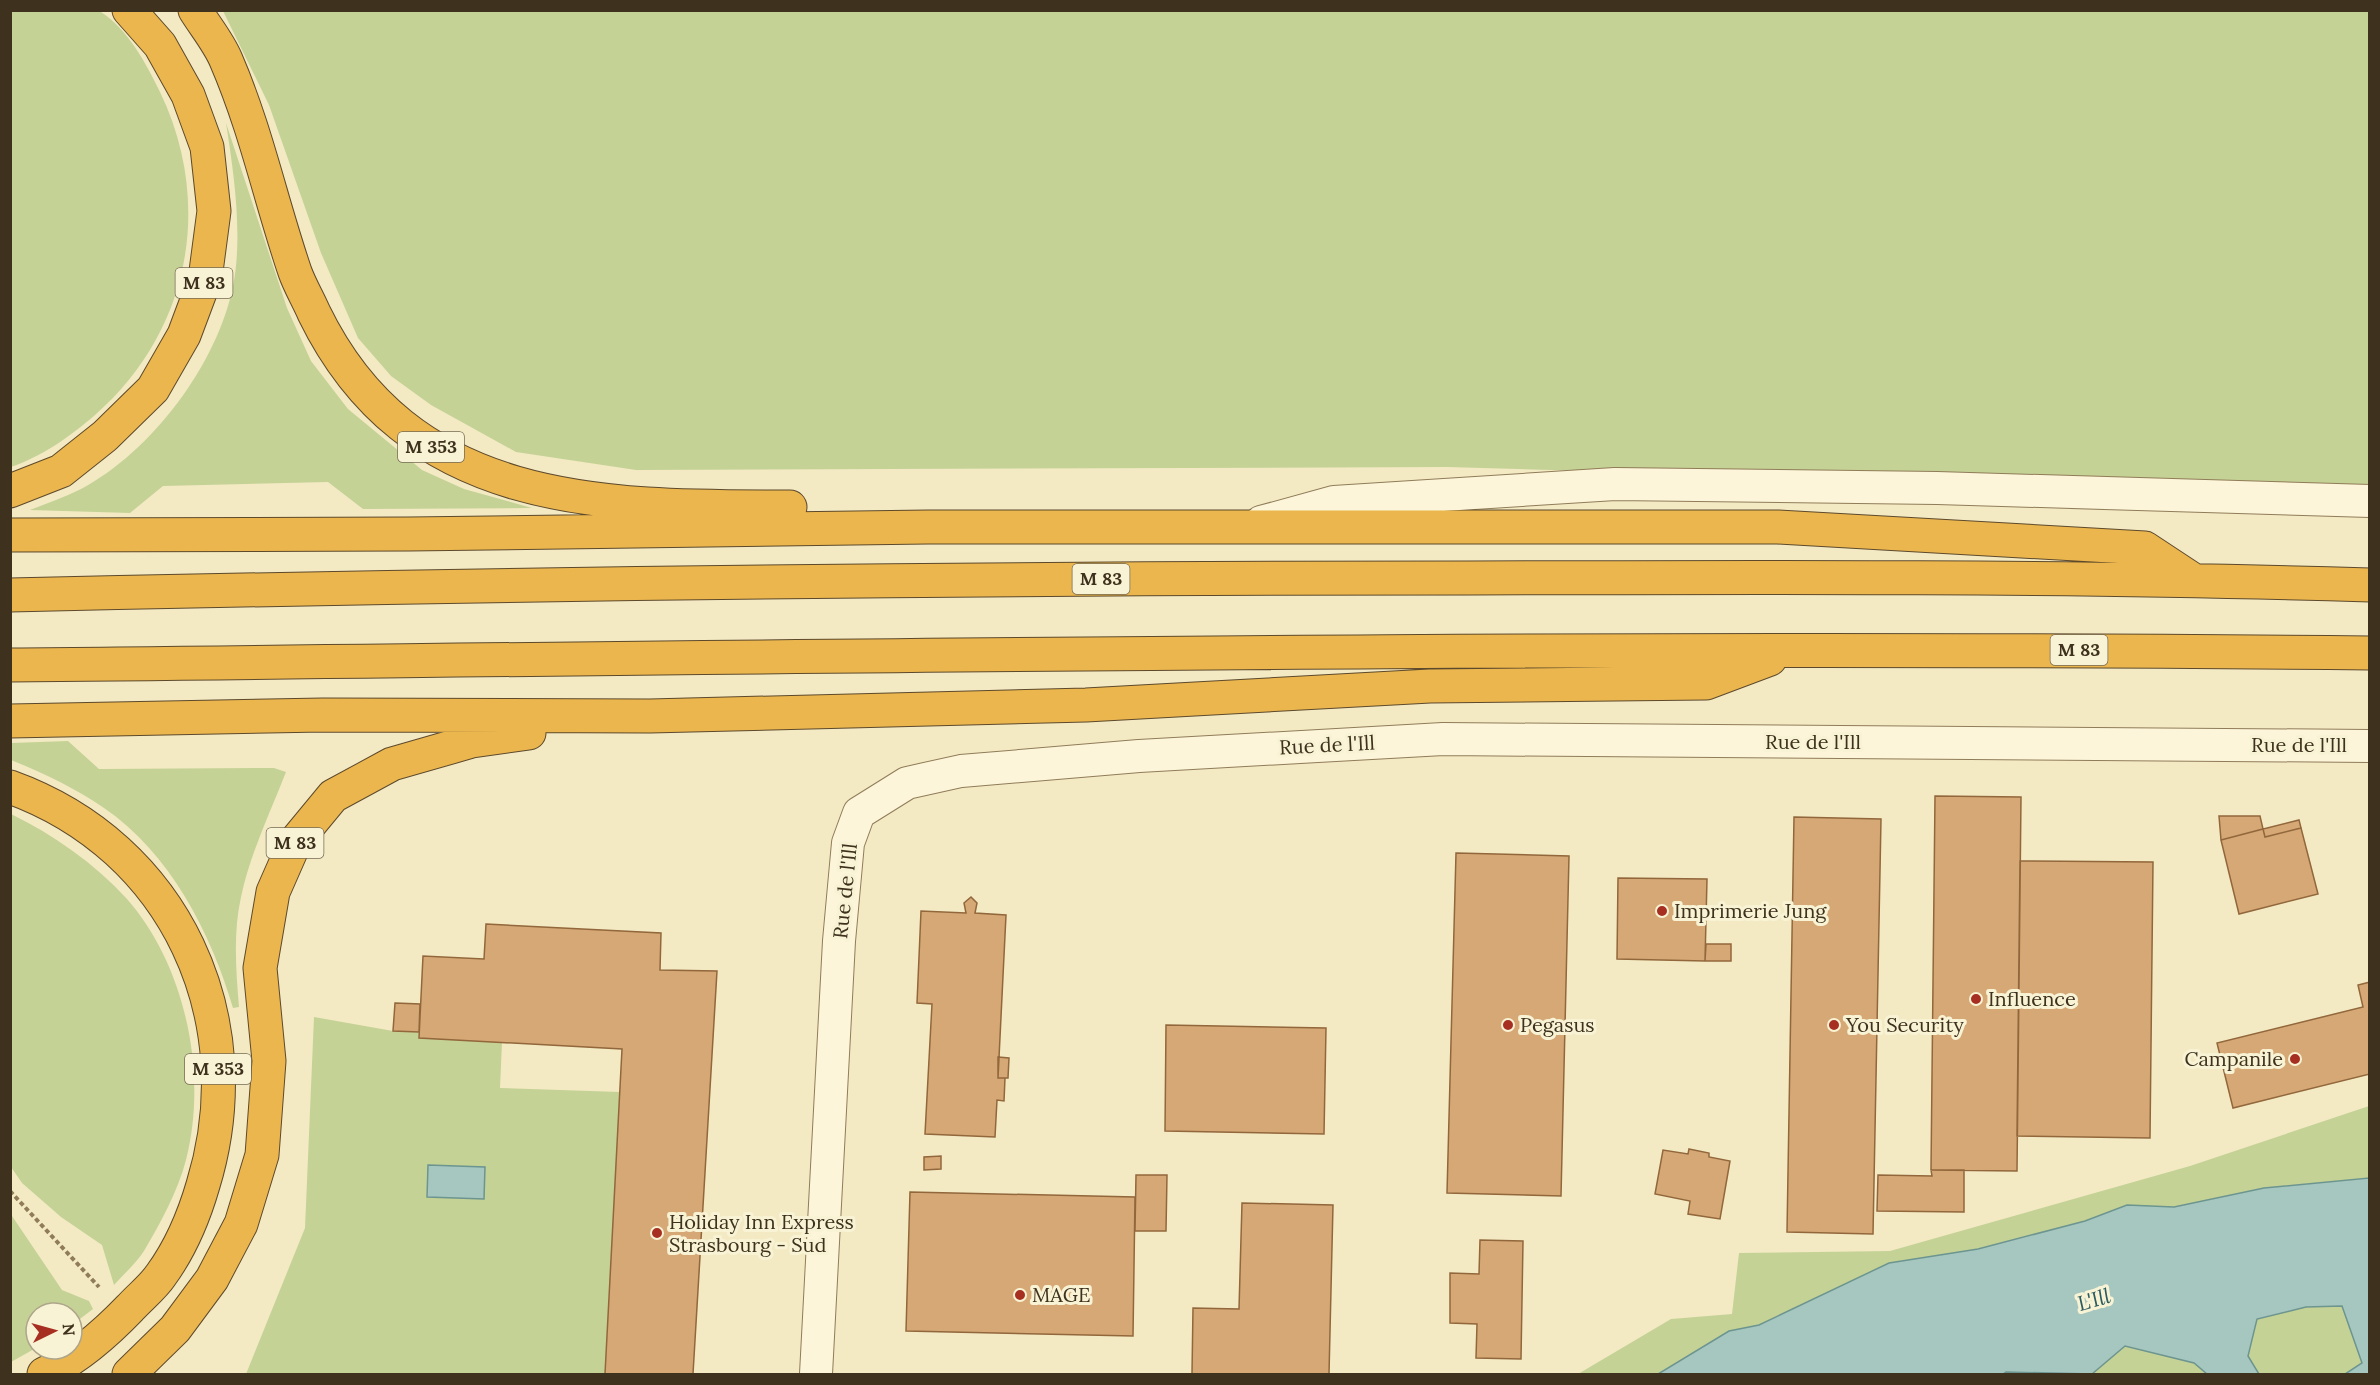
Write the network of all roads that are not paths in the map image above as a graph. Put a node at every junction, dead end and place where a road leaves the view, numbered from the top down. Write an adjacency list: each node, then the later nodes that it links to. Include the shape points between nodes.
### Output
1 (129, 10): 3 (highway, M 83, via 160,45 188,95 207,147 214,211 205,279 184,335 153,389 105,436 61,471)
2 (195, 10): 6 (highway, M 353, via 225,58 250,124 296,274 329,344 387,415 429,446 478,471 527,487 570,495 626,503 797,507)
3 (10, 491)
4 (2370, 501): 5 (street, via 1937,488 1615,484 1334,502)
5 (1246, 526): 6 (highway); 8 (highway, via 1790,527 2145,548)
6 (928, 527): 7 (highway)
7 (10, 535)
8 (2192, 579): 9 (highway, M 83); 10 (highway, M 83, via 1211,578 400,586)
9 (2370, 585)
10 (10, 595)
11 (1788, 652): 12 (highway, M 83); 13 (highway, M 83); 14 (highway, via 1706,683 1430,686 1086,705)
12 (2370, 653)
13 (10, 665)
14 (650, 716): 15 (highway, via 323,715); 19 (highway, M 83, via 472,741 392,764 333,796 295,842 273,892 260,968 269,1061 262,1155 241,1224 212,1279 175,1329)
15 (10, 721)
16 (2370, 746): 20 (street, Rue de l'Ill, via 1443,739 1139,756 961,771 907,783 859,813 848,843 839,941)
17 (10, 787): 18 (highway, M 353, via 44,799 117,850 142,875 176,921 200,975 215,1024 220,1093 212,1157 194,1216 161,1275 101,1338)
18 (44, 1374)
19 (129, 1374)
20 (816, 1374)

